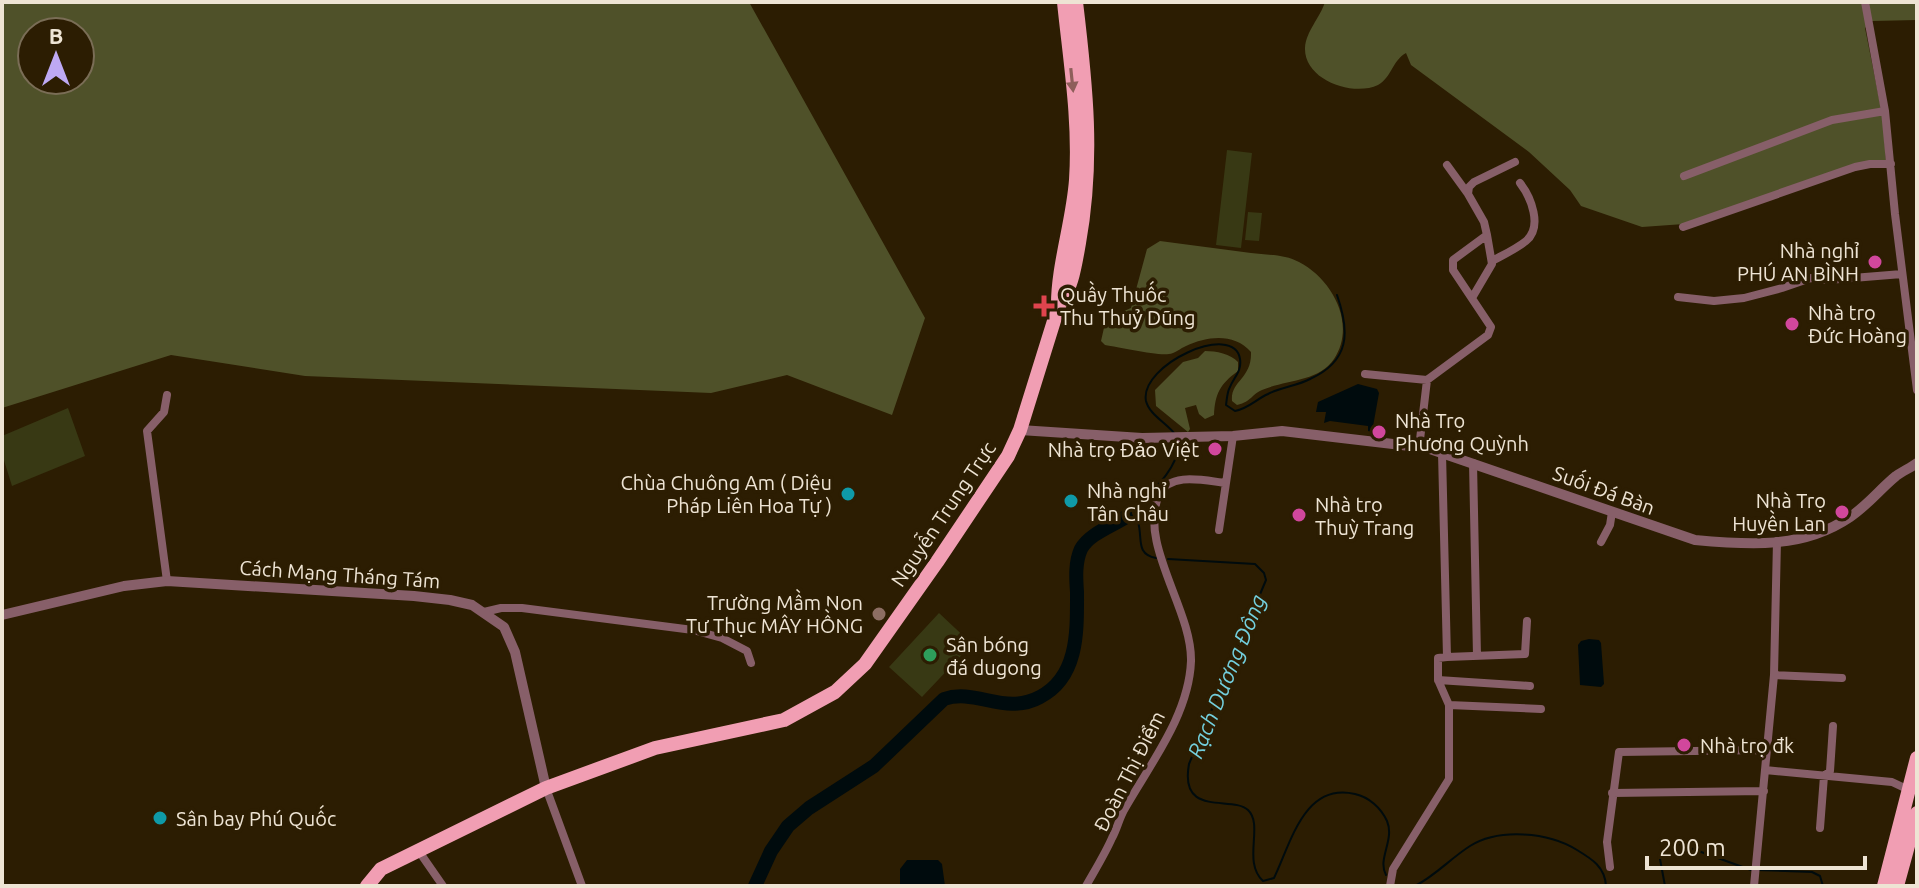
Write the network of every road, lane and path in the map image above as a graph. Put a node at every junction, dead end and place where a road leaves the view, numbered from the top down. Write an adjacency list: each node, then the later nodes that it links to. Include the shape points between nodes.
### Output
1 (1064, 2): 17 (main road, Nguyễn Trung Trực, one-way to 17, via 1077,159)
2 (1076, 2): 17 (main road, Nguyễn Trung Trực, via 1088,100 1088,169 1078,251 1067,296)
3 (1865, 2): 4 (street)
4 (1885, 111): 6 (street); 8 (street, via 1832,120)
5 (1515, 162): 10 (street, via 1474,182)
6 (1891, 164): 11 (street, via 1855,167); 14 (street)
7 (1447, 165): 10 (street)
8 (1684, 176)
9 (1520, 183): 13 (street, via 1531,201 1533,229 1526,241)
10 (1468, 194): 12 (street)
11 (1683, 227)
12 (1487, 235): 13 (street); 16 (street, via 1453,260 1453,270)
13 (1492, 261): 16 (street)
14 (1902, 274): 15 (street, via 1811,278 1744,298); 20 (street)
15 (1678, 297)
16 (1472, 298): 19 (street, via 1491,331)
17 (1058, 308): 22 (main road, Nguyễn Trung Trực)
18 (1365, 374): 19 (street)
19 (1427, 380): 24 (street)
20 (1917, 390)
21 (167, 395): 33 (street, via 164,412 147,431)
22 (1020, 430): 23 (street, Suối Đá Bàn, via 1142,438); 51 (main road, Nguyễn Trung Trực, via 997,475 865,664 835,692 784,720 655,748)
23 (1233, 436): 24 (street, Suối Đá Bàn, via 1282,431); 28 (street)
24 (1419, 448): 25 (street, Suối Đá Bàn)
25 (1442, 453): 26 (street, Suối Đá Bàn); 38 (street)
26 (1473, 463): 29 (street, Suối Đá Bàn); 37 (street)
27 (1917, 463): 31 (street, Suối Đá Bàn, via 1848,519 1814,537)
28 (1226, 483): 30 (street); 62 (street, Đoàn Thị Điểm, via 1179,480 1164,488 1156,509 1167,574 1188,628 1190,669 1184,696 1149,772)
29 (1612, 512): 31 (street, Suối Đá Bàn, via 1695,540 1734,546); 32 (street)
30 (1219, 530)
31 (1777, 541): 40 (street)
32 (1601, 542)
33 (167, 581): 34 (street, Cách Mạng Tháng Tám, via 450,600); 35 (street, Cách Mạng Tháng Tám)
34 (484, 612): 39 (street, via 522,608 693,630 737,645 747,651); 51 (street, Cách Mạng Tháng Tám, via 504,627 515,652)
35 (2, 615)
36 (1527, 621): 37 (street, via 1525,654)
37 (1477, 656): 38 (street)
38 (1447, 657): 42 (street, via 1438,658)
39 (751, 663)
40 (1774, 675): 41 (street); 47 (street)
41 (1842, 678)
42 (1438, 680): 43 (street); 44 (street)
43 (1530, 686)
44 (1449, 705): 45 (street); 63 (street, via 1449,779 1393,869)
45 (1541, 709)
46 (1833, 726): 50 (street, via 1830,771)
47 (1767, 750): 49 (street); 54 (street, via 1619,752)
48 (1917, 758): 52 (main road)
49 (1765, 770): 50 (street); 53 (street)
50 (1824, 776): 52 (street, via 1892,782); 56 (street)
51 (546, 788): 57 (main road, Nguyễn Trung Trực); 61 (street)
52 (1909, 790): 65 (main road)
53 (1764, 791): 54 (street); 64 (street)
54 (1612, 793): 58 (street)
55 (1917, 813): 66 (main road)
56 (1820, 828)
57 (417, 849): 59 (main road, Nguyễn Trung Trực, via 381,869); 60 (street)
58 (1610, 867)
59 (367, 886)
60 (443, 886)
61 (582, 886)
62 (1086, 886)
63 (1390, 886)
64 (1754, 886)
65 (1884, 886)
66 (1897, 886)

